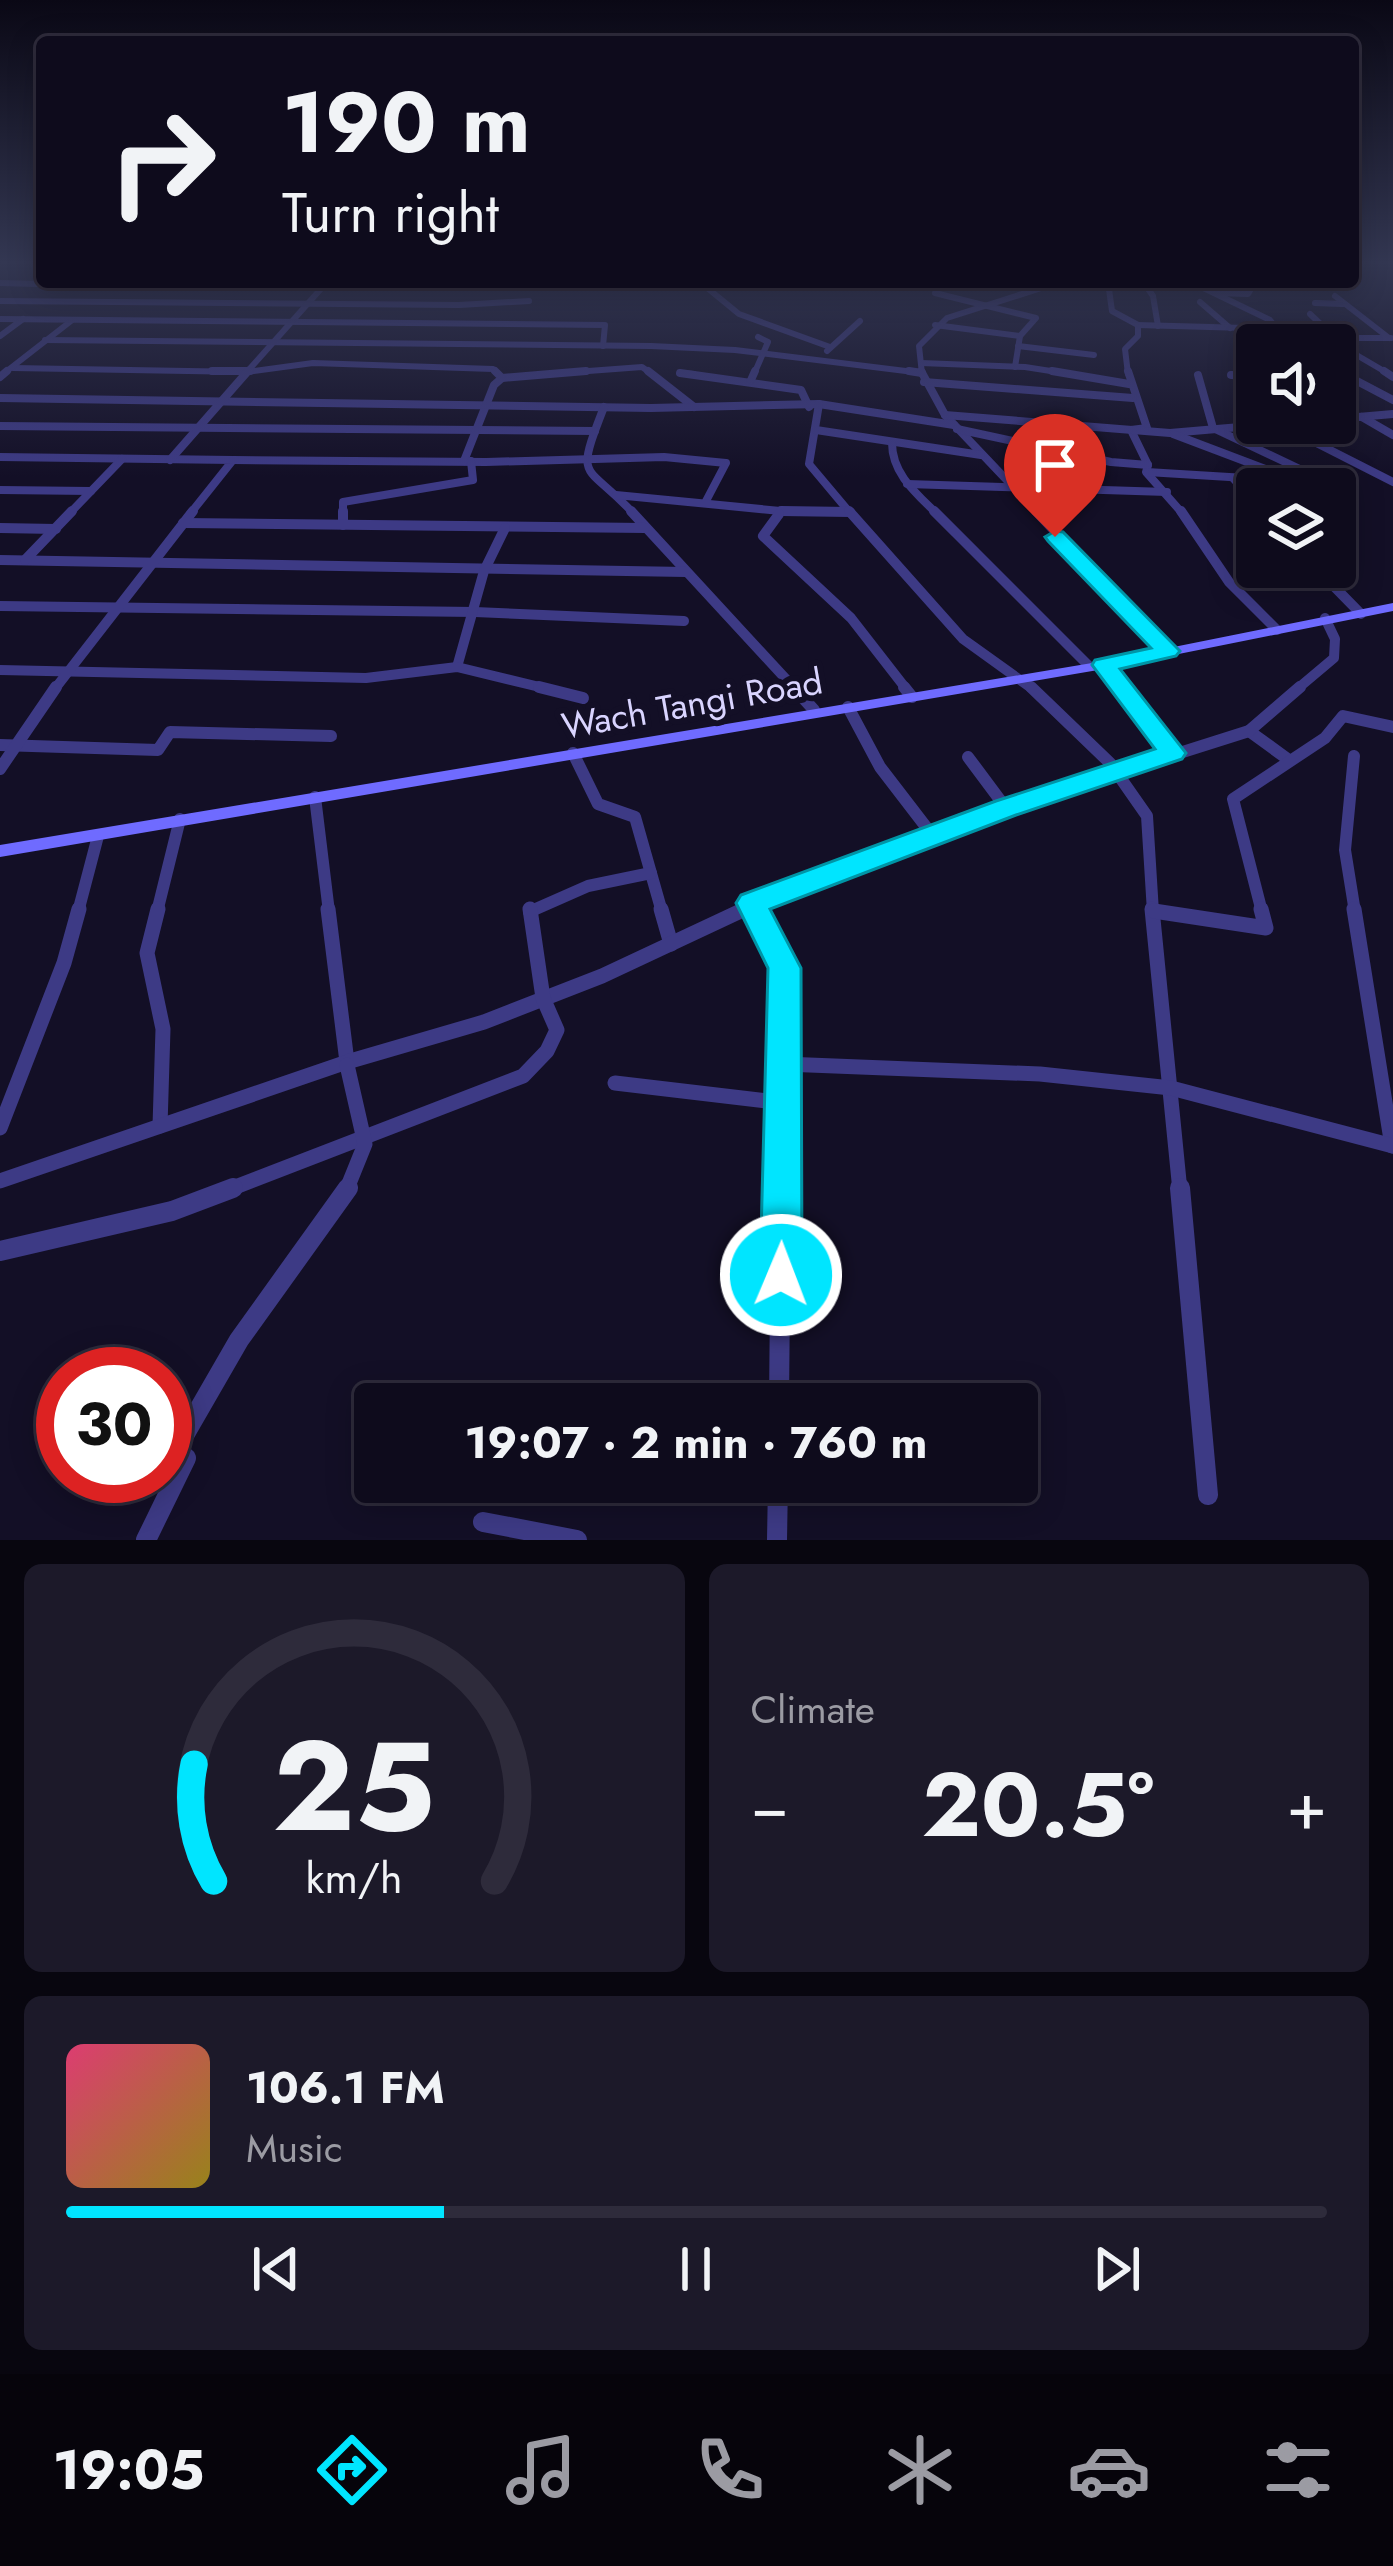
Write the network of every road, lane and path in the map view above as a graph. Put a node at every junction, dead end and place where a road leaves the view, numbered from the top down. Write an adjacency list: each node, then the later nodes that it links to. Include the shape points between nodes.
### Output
1 (53, 334): 13 (street)
2 (283, 334): 14 (street)
3 (604, 334): 15 (street)
4 (794, 334): 16 (street)
5 (845, 334): 16 (street)
6 (928, 334): 27 (street, via 919,346)
7 (1003, 334): 9 (street)
8 (1138, 334): 37 (street, via 1124,349)
9 (1020, 336): 17 (street)
10 (758, 337): 19 (street, via 768,343)
11 (1356, 338): 12 (street)
12 (1391, 338)
13 (45, 340): 14 (street); 24 (street)
14 (276, 341): 15 (street); 25 (street)
15 (603, 346): 19 (street)
16 (830, 346): 22 (street)
17 (1018, 346): 18 (street); 23 (street)
18 (1066, 352): 21 (street); 26 (street)
19 (761, 353): 22 (street); 35 (street)
20 (1356, 355): 33 (street)
21 (1094, 356)
22 (818, 361): 27 (street)
23 (1016, 367): 26 (street); 27 (street)
24 (13, 368): 25 (street); 32 (street)
25 (246, 372): 34 (street, via 313,363 493,369); 40 (street)
26 (1063, 372): 37 (street)
27 (922, 373): 39 (street); 47 (street)
28 (680, 374): 35 (street)
29 (1198, 375): 57 (street)
30 (1231, 375): 31 (street)
31 (1236, 375)
32 (0, 377)
33 (1393, 377)
34 (502, 378): 42 (street); 45 (street, via 642,367)
35 (751, 380): 44 (street, via 801,390)
36 (1356, 381): 41 (street)
37 (1129, 384): 39 (street)
38 (0, 398): 40 (street)
39 (1133, 398): 56 (street, via 1147,428)
40 (224, 399): 42 (street); 51 (street)
41 (1393, 400)
42 (489, 404): 43 (street); 54 (street)
43 (604, 406): 45 (street); 58 (street)
44 (814, 406): 45 (street); 52 (street); 55 (street)
45 (694, 407)
46 (1393, 414): 49 (street)
47 (945, 415): 52 (street); 56 (street)
48 (1356, 417): 49 (street)
49 (1361, 417): 60 (street)
50 (0, 426): 51 (street)
51 (200, 427): 54 (street); 68 (street)
52 (956, 427): 63 (street); 64 (street)
53 (1236, 428): 57 (street)
54 (475, 430): 58 (street); 70 (street)
55 (815, 430): 61 (street); 86 (street, via 809,464)
56 (1131, 430): 59 (street); 71 (street)
57 (1220, 430): 59 (street); 73 (street)
58 (595, 431): 66 (street)
59 (1170, 433): 72 (street)
60 (1393, 435)
61 (892, 442): 64 (street); 78 (street)
62 (1322, 444): 77 (street)
63 (1077, 454): 71 (street); 82 (street)
64 (982, 455): 80 (street)
65 (0, 457): 67 (street)
66 (584, 458): 70 (street); 84 (street, via 589,477); 85 (street, via 726,464)
67 (122, 459): 68 (street); 81 (street)
68 (170, 460): 69 (street)
69 (233, 460): 70 (street); 88 (street)
70 (467, 461): 89 (street, via 473,480 343,502)
71 (1147, 468): 74 (street); 83 (street)
72 (1265, 468)
73 (1298, 468)
74 (1233, 478): 75 (street); 76 (street)
75 (1236, 478)
76 (1236, 481)
77 (1393, 482)
78 (907, 484): 80 (street); 109 (street)
79 (0, 490): 81 (street)
80 (1011, 490): 82 (street); 108 (street)
81 (91, 491): 93 (street)
82 (1086, 492): 83 (street)
83 (1168, 492): 107 (street, via 1228,582)
84 (616, 495): 85 (street); 92 (street)
85 (706, 500): 87 (street)
86 (850, 512): 87 (street); 113 (street, via 962,639)
87 (779, 514): 114 (street, via 763,536 851,618)
88 (183, 523): 89 (street); 96 (street)
89 (343, 525): 91 (street)
90 (0, 528): 93 (street)
91 (505, 528): 92 (street); 97 (street)
92 (645, 528): 98 (street)
93 (56, 529): 95 (street)
94 (0, 560): 95 (street)
95 (25, 560): 96 (street)
96 (154, 562): 97 (street); 101 (street)
97 (484, 571): 98 (street); 103 (street)
98 (686, 572): 117 (street)
99 (1335, 588): 104 (street)
100 (0, 606): 101 (street)
101 (115, 607): 103 (street); 112 (street)
102 (1393, 607): 104 (main road, Wach Tangi Road)
103 (475, 612): 106 (street); 110 (street)
104 (1360, 614): 105 (main road, Wach Tangi Road)
105 (1325, 618): 107 (main road, Wach Tangi Road); 119 (street, via 1334,658)
106 (684, 621)
107 (1277, 630): 108 (main road, Wach Tangi Road)
108 (1168, 651): 109 (main road, Wach Tangi Road)
109 (1096, 666): 113 (main road, Wach Tangi Road); 124 (street)
110 (457, 667): 112 (street, via 366,678); 115 (street)
111 (0, 670): 112 (street)
112 (66, 672): 122 (street)
113 (1021, 679): 114 (main road, Wach Tangi Road); 129 (street)
114 (912, 697): 116 (main road, Wach Tangi Road)
115 (584, 698)
116 (848, 707): 117 (main road, Wach Tangi Road); 134 (street, via 880,767)
117 (814, 710): 123 (main road, Wach Tangi Road)
118 (1393, 727): 127 (street, via 1343,716)
119 (1249, 731): 124 (street); 127 (street)
120 (331, 736): 122 (street, via 170,732 158,749)
121 (0, 745): 122 (street)
122 (17, 745): 128 (street)
123 (573, 753): 130 (main road, Wach Tangi Road); 136 (street, via 598,804 635,817)
124 (1172, 753): 129 (street)
125 (1354, 756): 149 (street, via 1345,850)
126 (968, 757): 131 (street)
127 (1289, 760): 138 (street, via 1233,799 1266,928)
128 (0, 769)
129 (1118, 773): 131 (street); 138 (street, via 1148,816)
130 (315, 797): 132 (main road, Wach Tangi Road); 141 (street)
131 (1006, 808): 134 (street)
132 (180, 819): 133 (main road, Wach Tangi Road); 146 (street, via 147,953 163,1029)
133 (98, 836): 135 (main road, Wach Tangi Road); 147 (street, via 64,963)
134 (933, 836): 137 (street)
135 (0, 851)
136 (651, 873): 139 (street); 140 (street, via 529,909)
137 (752, 903): 139 (street); 142 (street, via 784,968)
138 (1154, 911): 144 (street)
139 (671, 944): 140 (street)
140 (543, 998): 141 (street); 148 (street, via 557,1030 523,1076)
141 (347, 1064): 146 (street); 148 (street)
142 (784, 1064): 144 (street); 145 (street)
143 (615, 1083): 145 (street)
144 (1171, 1088): 149 (street); 153 (street)
145 (784, 1103): 152 (street)
146 (160, 1126): 150 (street)
147 (0, 1129)
148 (364, 1137): 151 (street, via 172,1211); 156 (street, via 357,1172 331,1217 239,1340 175,1451 186,1457)
149 (1392, 1146)
150 (0, 1181)
151 (0, 1251)
152 (779, 1383)
153 (1208, 1496)
154 (778, 1503): 158 (street)
155 (482, 1522): 157 (street)
156 (146, 1540)
157 (577, 1540)
158 (777, 1540)

